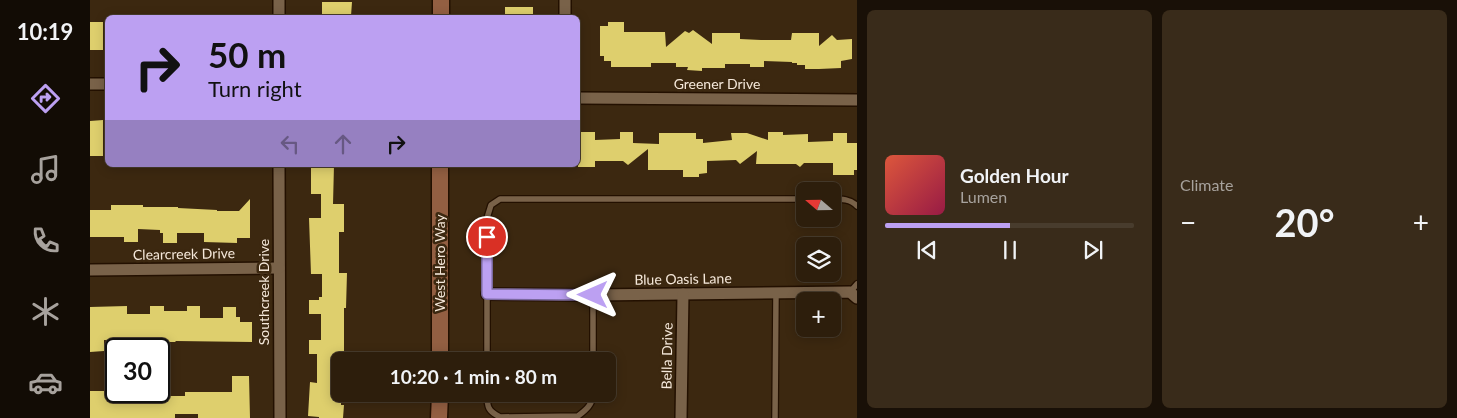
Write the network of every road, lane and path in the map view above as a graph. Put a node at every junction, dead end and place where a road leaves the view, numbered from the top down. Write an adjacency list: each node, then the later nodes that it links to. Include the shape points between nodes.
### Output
1 (279, 0): 4 (street)
2 (440, 0): 5 (main road)
3 (565, 0): 6 (street)
4 (279, 15)
5 (440, 15)
6 (565, 15)
7 (90, 84): 8 (street)
8 (105, 84)
9 (580, 98): 10 (street, Greener Drive)
10 (857, 100)
11 (278, 167): 16 (street, Southcreek Drive)
12 (440, 167): 23 (main road, West Hero Way)
13 (796, 199): 20 (lane, via 500,199 491,205 487,218)
14 (841, 199): 15 (lane)
15 (857, 206)
16 (279, 268): 17 (street, Clearcreek Drive); 29 (street, Southcreek Drive)
17 (90, 270)
18 (855, 292): 19 (street, Blue Oasis Lane)
19 (776, 293): 21 (street, Blue Oasis Lane); 32 (lane)
20 (487, 294): 22 (street, Blue Oasis Lane); 24 (lane)
21 (683, 294): 22 (street, Blue Oasis Lane); 31 (street, Bella Drive)
22 (593, 295): 25 (lane)
23 (440, 352)
24 (487, 352)
25 (593, 352)
26 (440, 402): 30 (main road)
27 (487, 402): 28 (lane, via 492,413 500,417 578,416)
28 (591, 402)
29 (280, 418)
30 (440, 418)
31 (681, 418)
32 (775, 418)

